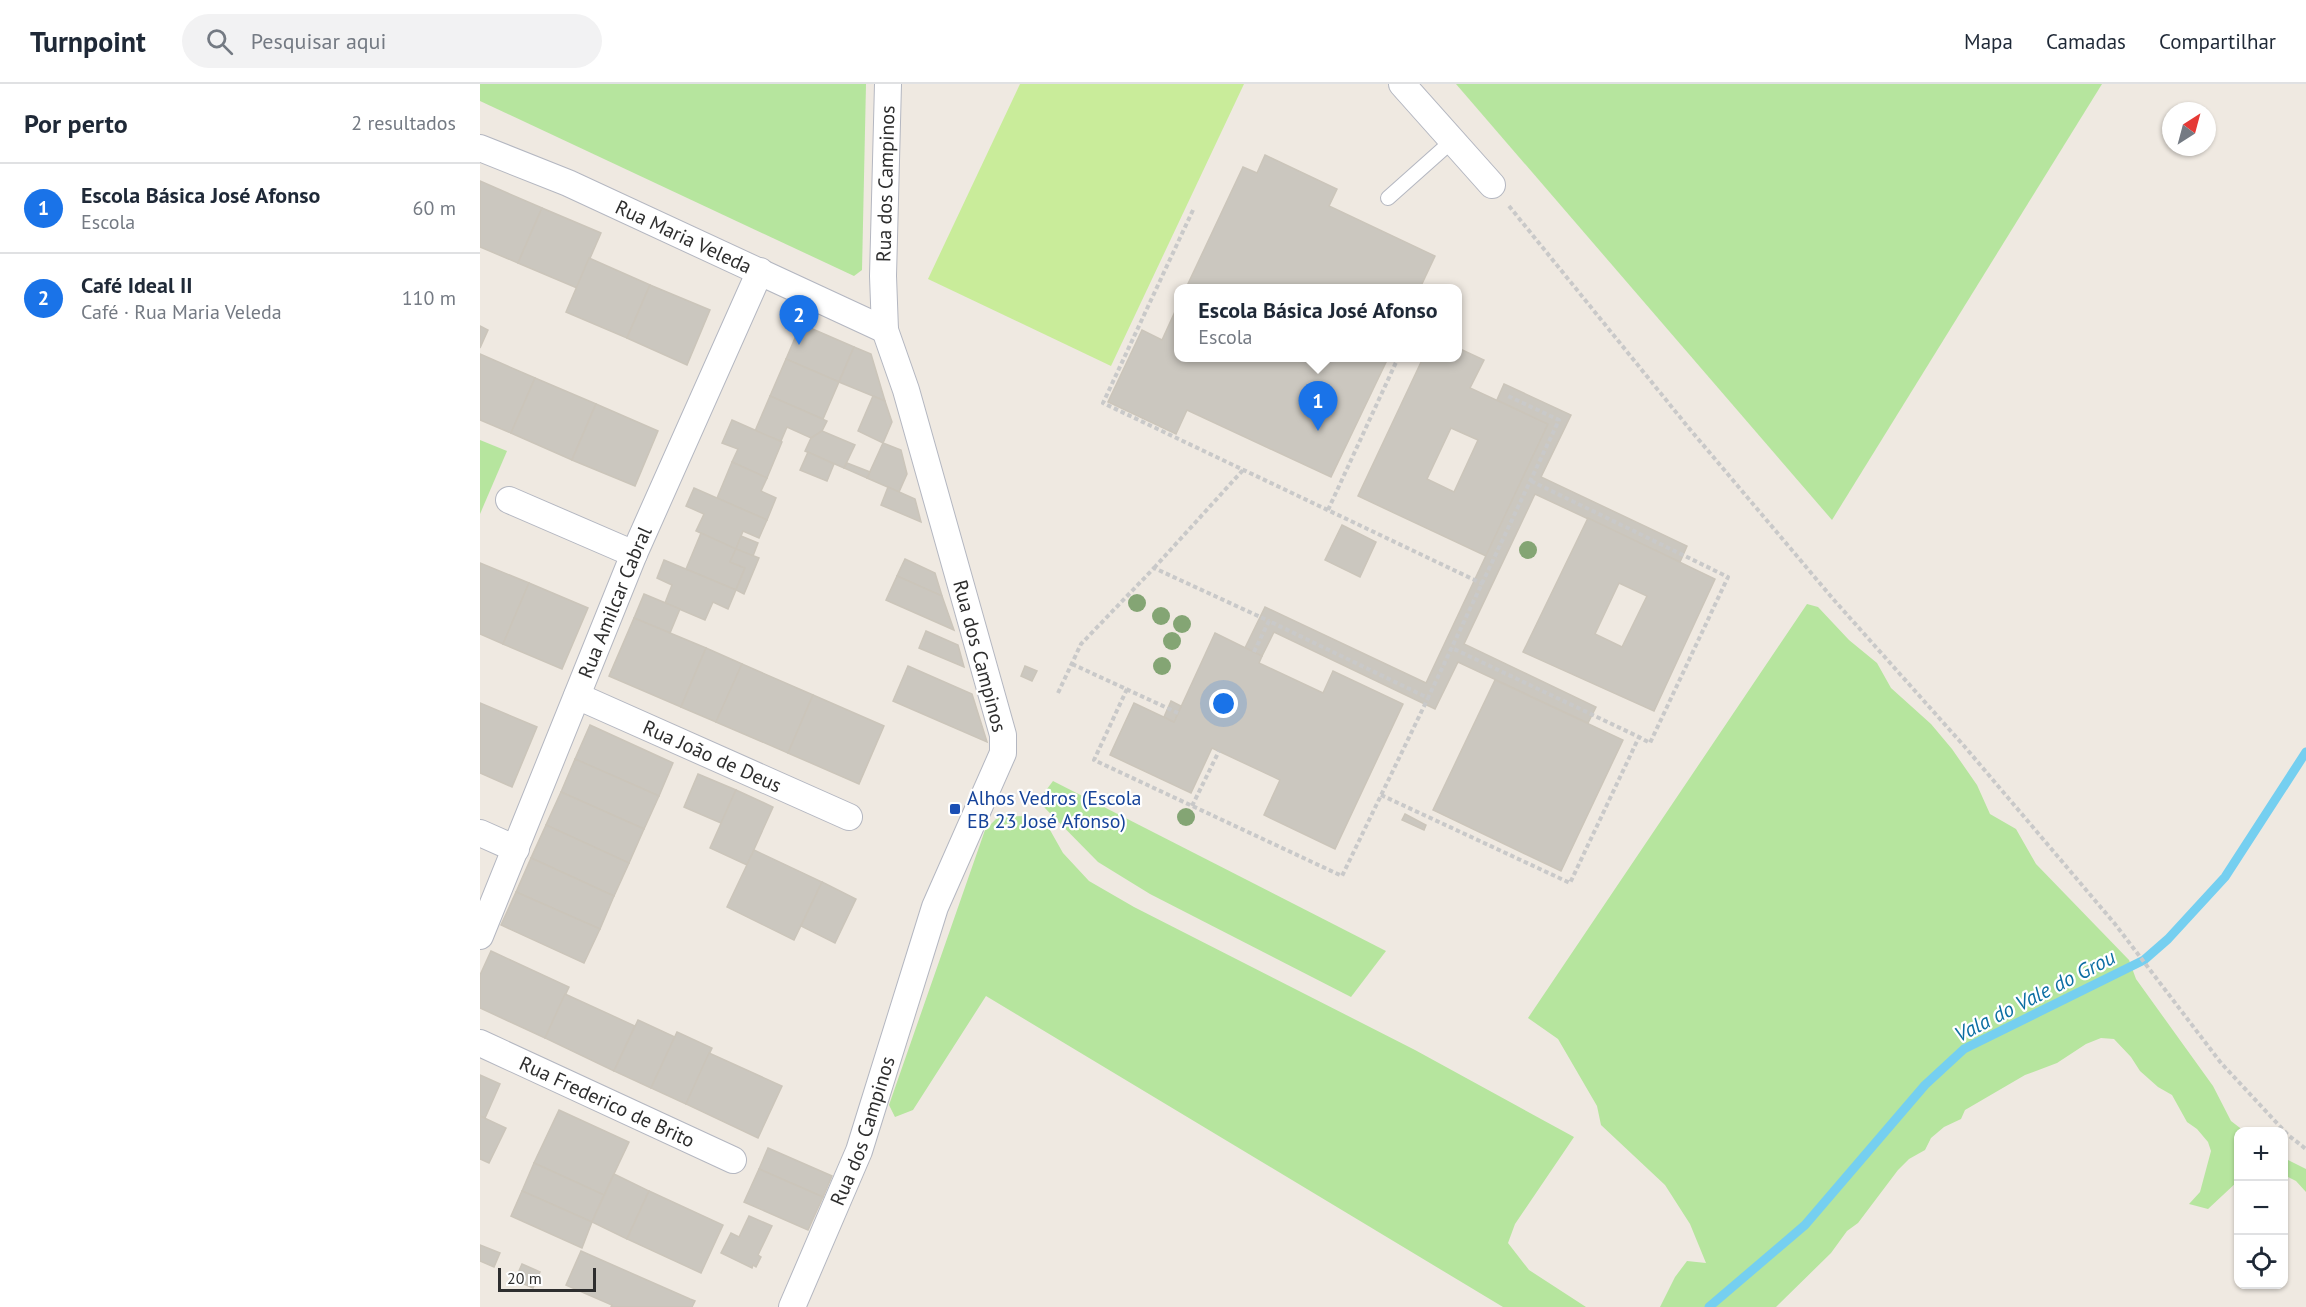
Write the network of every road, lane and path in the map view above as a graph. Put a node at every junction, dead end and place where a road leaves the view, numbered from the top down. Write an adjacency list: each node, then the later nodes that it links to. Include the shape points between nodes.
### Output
1 (888, 84): 9 (street, Rua dos Campinos)
2 (1402, 84): 3 (street)
3 (1452, 141): 5 (street); 6 (lane)
4 (480, 148): 8 (street, Rua Maria Veleda)
5 (1492, 185): 37 (path, via 1688,427 2115,924 2221,1063)
6 (1388, 198)
7 (1193, 210): 12 (path, via 1104,403)
8 (760, 271): 9 (street, Rua Maria Veleda); 16 (street, Rua Amilcar Cabral)
9 (885, 330): 39 (street, Rua dos Campinos, via 906,390 1003,735 1003,753 935,908 859,1151)
10 (1396, 362): 15 (path)
11 (1506, 395): 13 (path, via 1559,420)
12 (1243, 470): 15 (path); 17 (path)
13 (1531, 481): 18 (path); 28 (path, via 1728,577 1650,743)
14 (509, 500): 16 (street)
15 (1328, 510): 18 (path)
16 (634, 554): 25 (street, Rua Amilcar Cabral)
17 (1154, 568): 19 (path); 22 (path, via 1081,644)
18 (1483, 584): 20 (path)
19 (1269, 621): 21 (path); 26 (path)
20 (1452, 648): 26 (path); 28 (path)
21 (1254, 652)
22 (1072, 664): 23 (path); 24 (path)
23 (1127, 689): 27 (path); 31 (path, via 1094,760)
24 (1058, 693)
25 (577, 696): 32 (street, Rua João de Deus); 34 (street, Rua Amilcar Cabral)
26 (1428, 698): 30 (path)
27 (1178, 713)
28 (1639, 738): 30 (path, via 1570,883)
29 (1219, 751): 31 (path)
30 (1381, 795): 31 (path, via 1342,876)
31 (1192, 806)
32 (849, 817)
33 (480, 833): 34 (street)
34 (516, 849): 35 (street, Rua Amilcar Cabral)
35 (480, 936)
36 (480, 1043): 38 (street, Rua Frederico de Brito)
37 (2306, 1149)
38 (733, 1160)
39 (792, 1307)

